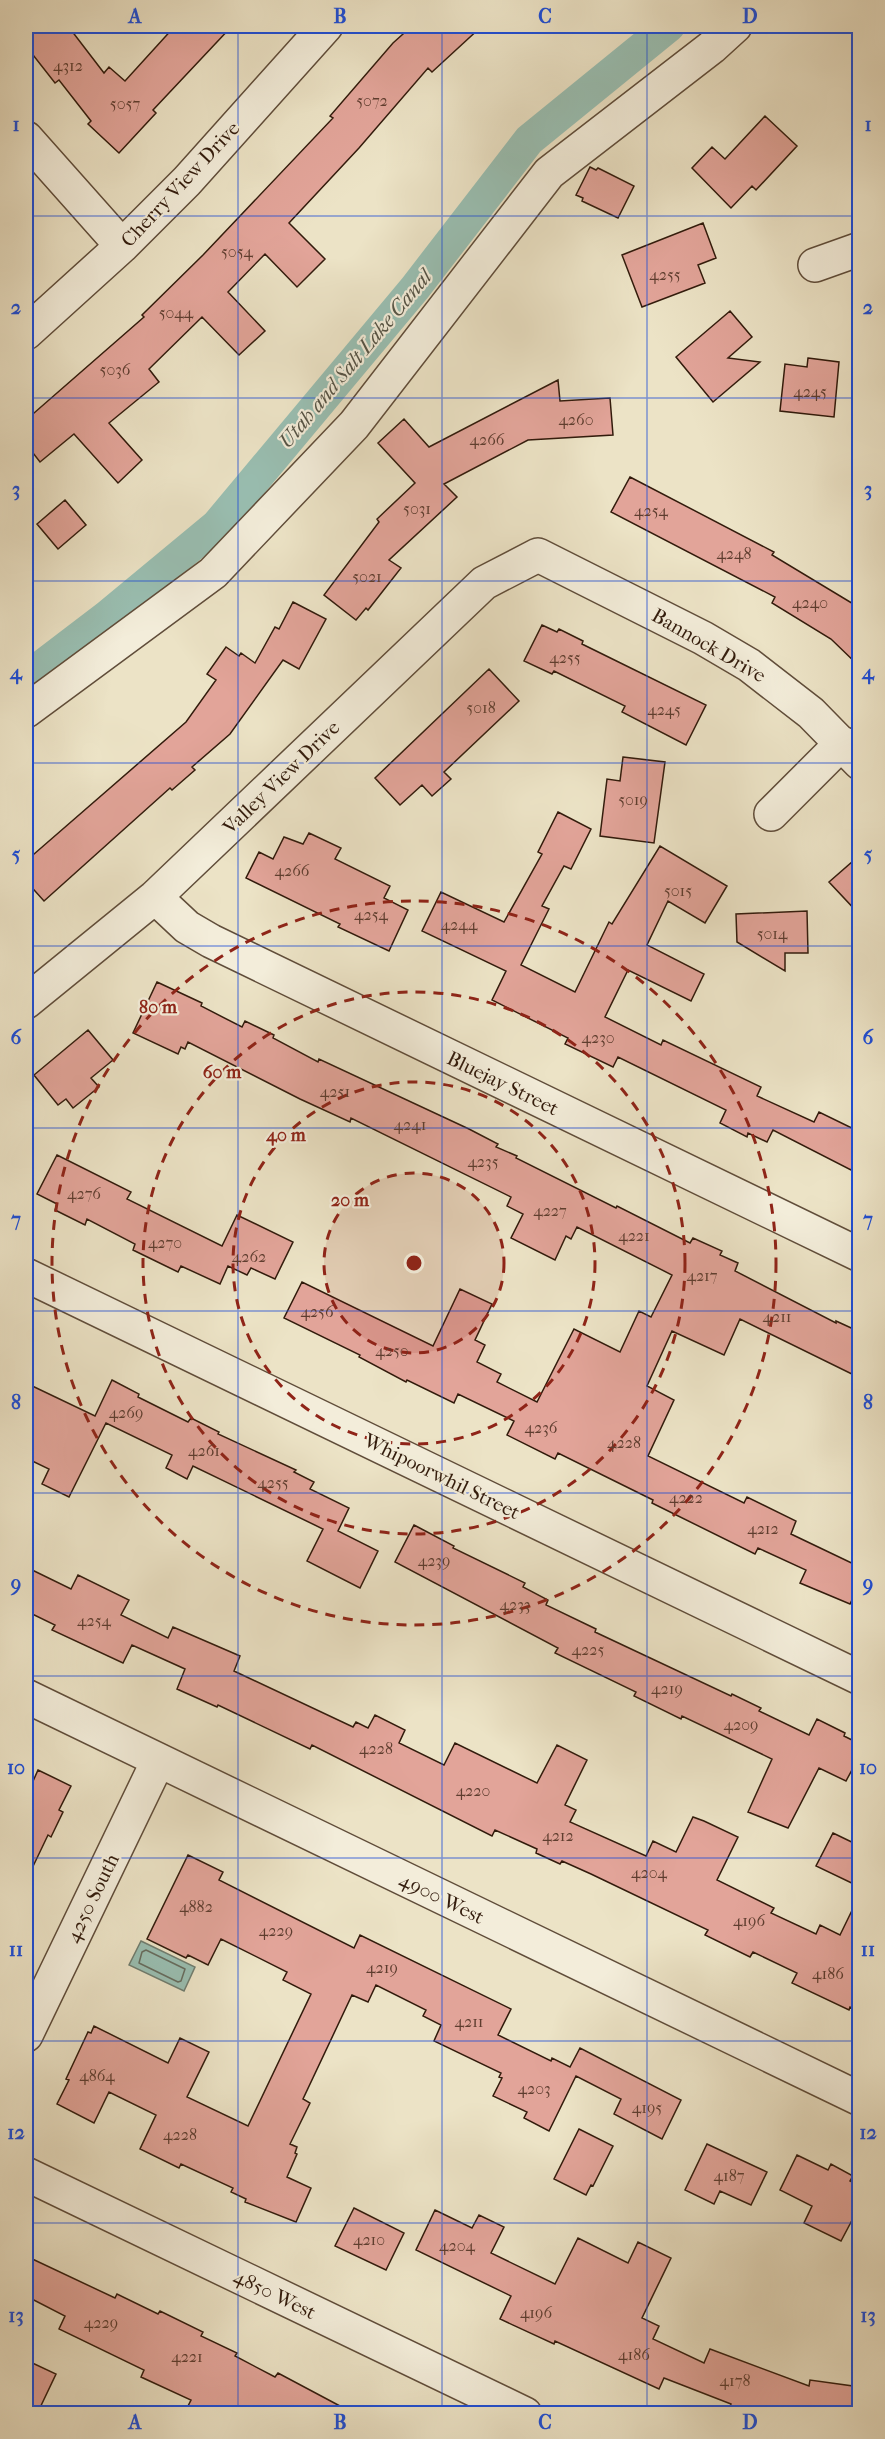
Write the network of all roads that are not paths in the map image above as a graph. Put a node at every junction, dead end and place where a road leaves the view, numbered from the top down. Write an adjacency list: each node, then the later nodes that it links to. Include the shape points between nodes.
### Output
1 (326, 26): 4 (street, Cherry View Drive)
2 (735, 26): 9 (street, via 549,173 354,425 213,573)
3 (26, 138): 4 (street)
4 (122, 246): 7 (street, Cherry View Drive)
5 (860, 249): 6 (street)
6 (815, 265)
7 (26, 333)
8 (538, 555): 10 (street, Bannock Drive, via 749,665 812,713); 12 (street, Valley View Drive, via 484,583)
9 (26, 711)
10 (851, 753): 11 (street)
11 (771, 813)
12 (155, 897): 13 (street, Valley View Drive); 14 (street, Bluejay Street, via 187,927 211,941)
13 (26, 1002)
14 (860, 1255)
15 (26, 1275): 16 (street, Whipoorwhil Street)
16 (860, 1678)
17 (26, 1696): 18 (street, 4900 West)
18 (158, 1761): 19 (street, 4250 South); 20 (street, 4900 West)
19 (26, 2035)
20 (860, 2099)
21 (26, 2174): 22 (street, 4850 West)
22 (525, 2414)

